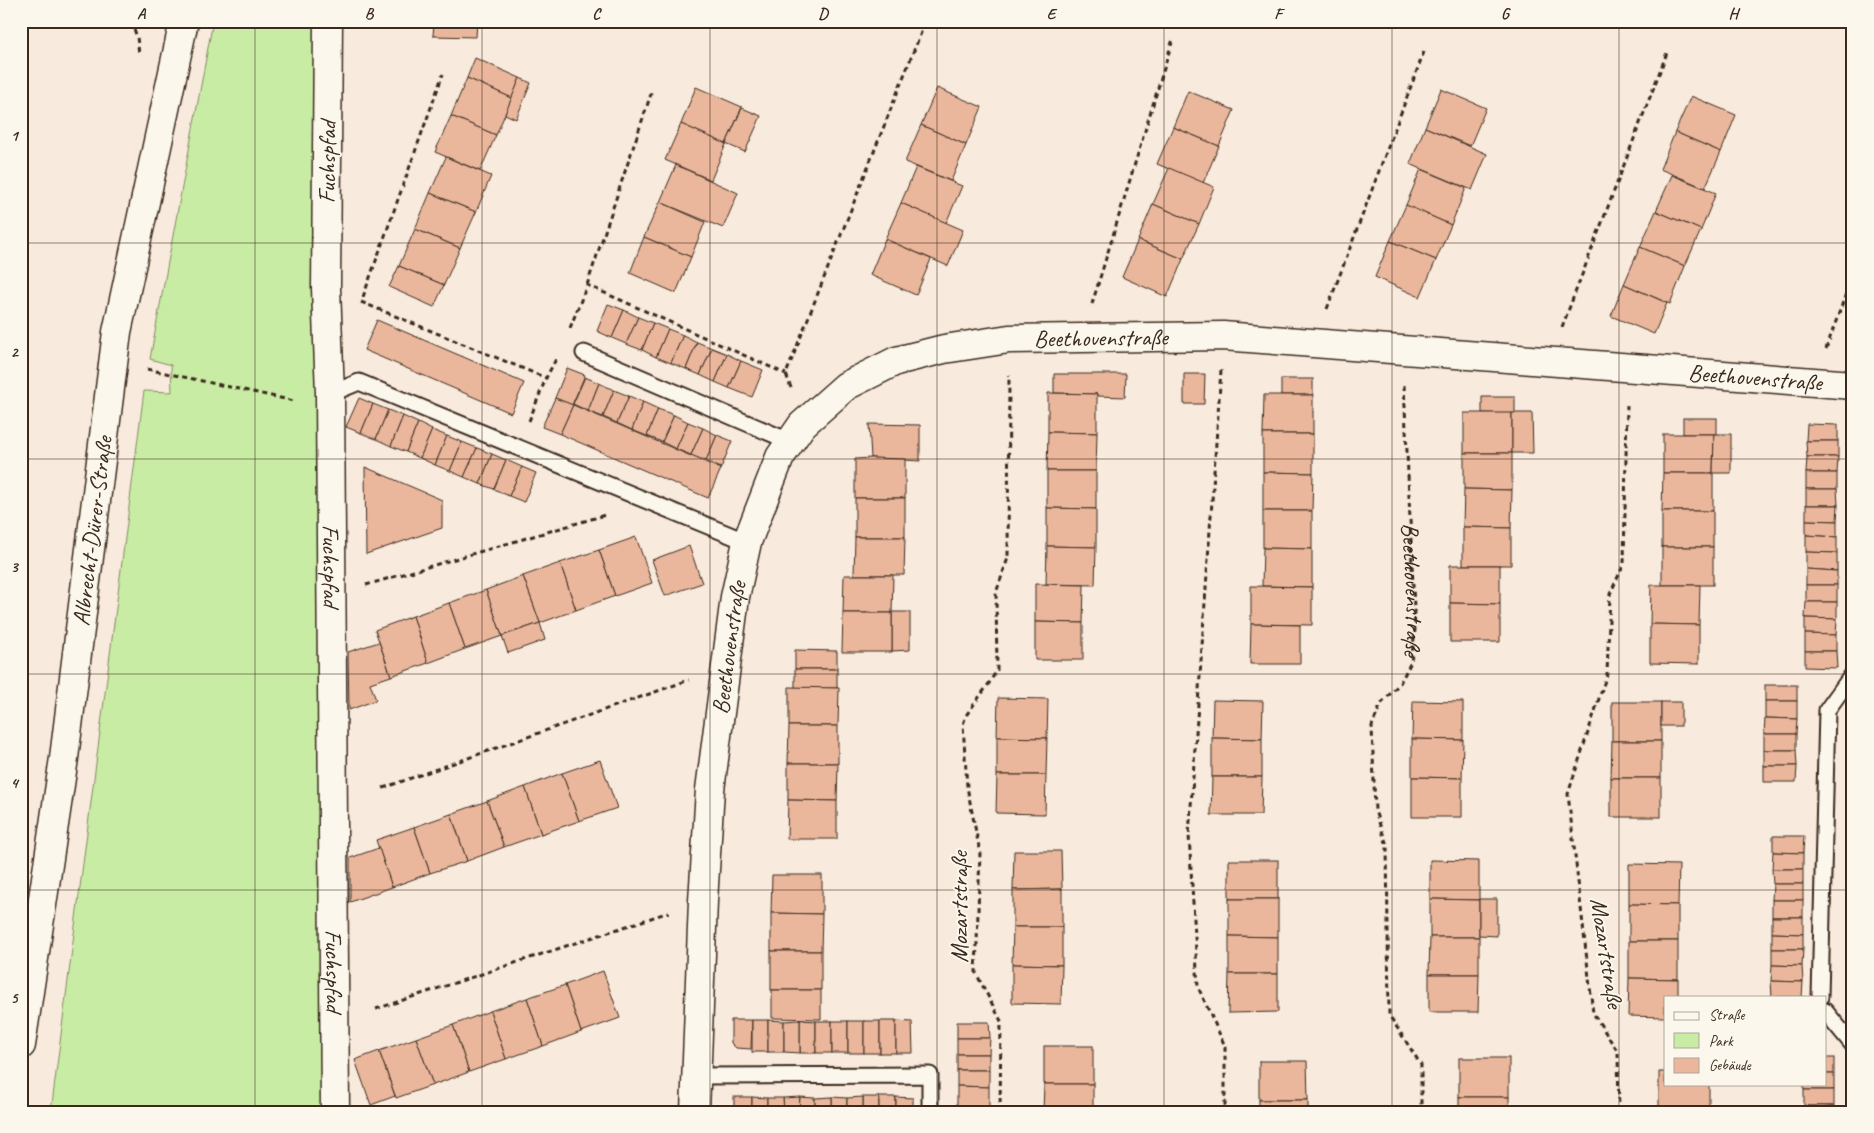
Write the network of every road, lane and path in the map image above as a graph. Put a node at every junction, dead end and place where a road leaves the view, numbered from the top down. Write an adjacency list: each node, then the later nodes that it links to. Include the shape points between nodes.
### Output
1 (184, 21): 22 (street, Albrecht-Dürer-Straße)
2 (328, 21): 11 (street, Fuchspfad)
3 (924, 24): 24 (path)
4 (1173, 39): 15 (path)
5 (1425, 49): 17 (path)
6 (1668, 50): 21 (path)
7 (443, 74): 12 (path)
8 (652, 91): 10 (path)
9 (1853, 274): 26 (path)
10 (587, 285): 13 (path); 24 (path)
11 (326, 288): 12 (path); 28 (street, Fuchspfad)
12 (361, 302): 25 (path)
13 (568, 333)
14 (1223, 336): 15 (street, Beethovenstraße); 17 (street, Beethovenstraße); 49 (path, via 1189,835 1198,987 1225,1046)
15 (1081, 338): 16 (street, Beethovenstraße)
16 (1009, 339): 29 (street, Beethovenstraße, via 944,349 896,361 846,386); 37 (path, Beethovenstraße, via 1008,558 996,592 997,670 963,724)
17 (1314, 343): 18 (street, Beethovenstraße)
18 (1402, 350): 21 (street, Beethovenstraße); 50 (path, Beethovenstraße, via 1415,630 1411,662 1400,683 1380,704 1372,726 1375,811 1387,845 1389,1015 1422,1065)
19 (584, 354): 29 (lane)
20 (557, 356): 25 (path)
21 (1549, 360): 23 (street, Beethovenstraße)
22 (113, 361): 28 (path); 42 (street, Albrecht-Dürer-Straße, via 64,758)
23 (1628, 368): 26 (street, Beethovenstraße); 51 (path, Mozartstraße, via 1624,564 1610,594 1607,674 1568,794 1594,1012 1618,1052)
24 (786, 374): 29 (path)
25 (546, 378): 30 (path)
26 (1814, 382): 27 (street, Beethovenstraße)
27 (1853, 385)
28 (330, 401): 30 (lane, via 359,382); 45 (street, Fuchspfad)
29 (796, 433): 32 (street, Beethovenstraße, via 780,457)
30 (518, 448): 31 (lane)
31 (649, 503): 32 (lane); 33 (path)
32 (747, 542): 34 (street, Beethovenstraße)
33 (361, 586)
34 (725, 668): 36 (path); 38 (street, Beethovenstraße, via 710,790)
35 (1853, 674): 39 (lane, via 1826,710)
36 (382, 788)
37 (972, 816): 48 (path, Mozartstraße, via 980,852 976,973 1001,1021)
38 (703, 901): 40 (path); 44 (street, Beethovenstraße)
39 (1820, 996)
40 (376, 1009)
41 (1826, 1012): 43 (lane)
42 (21, 1045)
43 (1853, 1045)
44 (695, 1076): 46 (street, Beethovenstraße); 47 (lane, via 930,1076)
45 (335, 1112)
46 (695, 1112)
47 (930, 1112)
48 (1000, 1112)
49 (1226, 1112)
50 (1422, 1112)
51 (1619, 1112)

